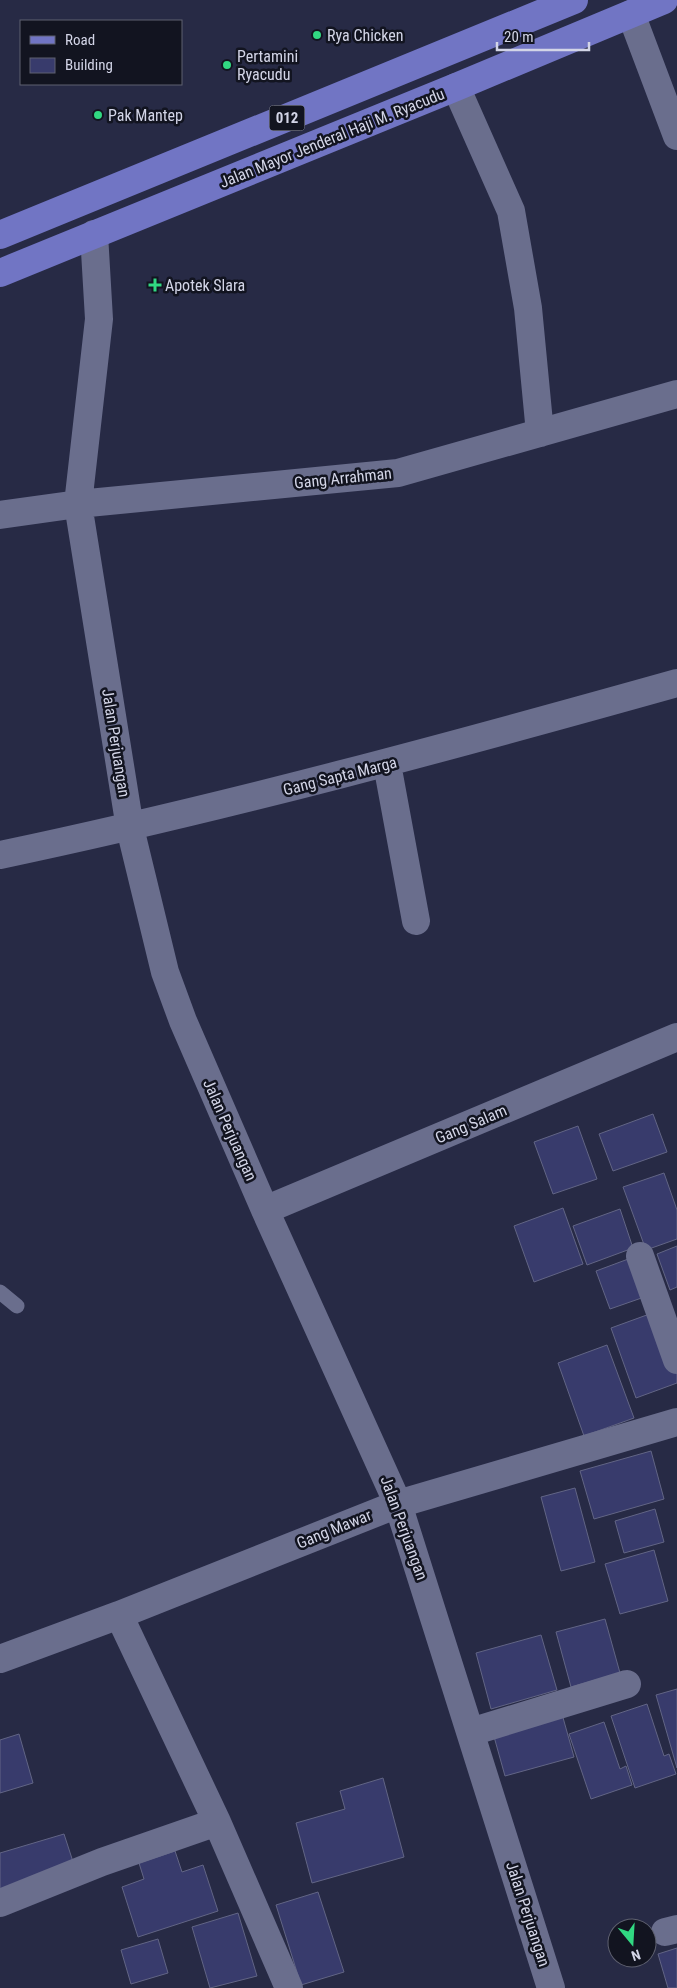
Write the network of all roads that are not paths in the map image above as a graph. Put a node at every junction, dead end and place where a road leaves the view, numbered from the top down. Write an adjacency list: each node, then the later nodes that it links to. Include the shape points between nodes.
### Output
1 (574, 0): 7 (main road, 012)
2 (664, 0): 3 (main road, Jalan Mayor Jenderal Haji M. Ryacudu / 012)
3 (630, 14): 4 (main road, Jalan Mayor Jenderal Haji M. Ryacudu / 012); 5 (street)
4 (456, 87): 6 (main road, Jalan Mayor Jenderal Haji M. Ryacudu / 012); 10 (street, via 511,211 528,308)
5 (677, 136)
6 (94, 234): 8 (main road, Jalan Mayor Jenderal Haji M. Ryacudu / 012); 11 (street, Jalan Perjuangan, via 99,319)
7 (0, 235)
8 (0, 273)
9 (677, 394): 10 (street, Gang Arrahman)
10 (540, 434): 11 (street, Gang Arrahman, via 398,473)
11 (78, 504): 12 (street, Gang Arrahman); 15 (street, Jalan Perjuangan)
12 (0, 514)
13 (677, 683): 14 (street, Gang Sapta Marga)
14 (387, 764): 15 (street, Gang Sapta Marga); 17 (street)
15 (130, 828): 16 (street, Gang Sapta Marga); 19 (street, Jalan Perjuangan, via 182,1021)
16 (0, 855)
17 (416, 920)
18 (677, 1037): 19 (street, Gang Salam)
19 (265, 1210): 25 (street, Jalan Perjuangan)
20 (640, 1256): 23 (street)
21 (0, 1292): 22 (lane)
22 (17, 1306)
23 (677, 1360)
24 (677, 1422): 25 (street, Gang Mawar)
25 (398, 1504): 26 (street, Gang Mawar); 29 (street, Jalan Perjuangan)
26 (119, 1615): 27 (street, Gang Mawar); 30 (street)
27 (0, 1659)
28 (626, 1684): 29 (street)
29 (471, 1732): 33 (street, Jalan Perjuangan)
30 (217, 1822): 31 (street, via 102,1862); 32 (street)
31 (0, 1903)
32 (289, 1988)
33 (552, 1988)

